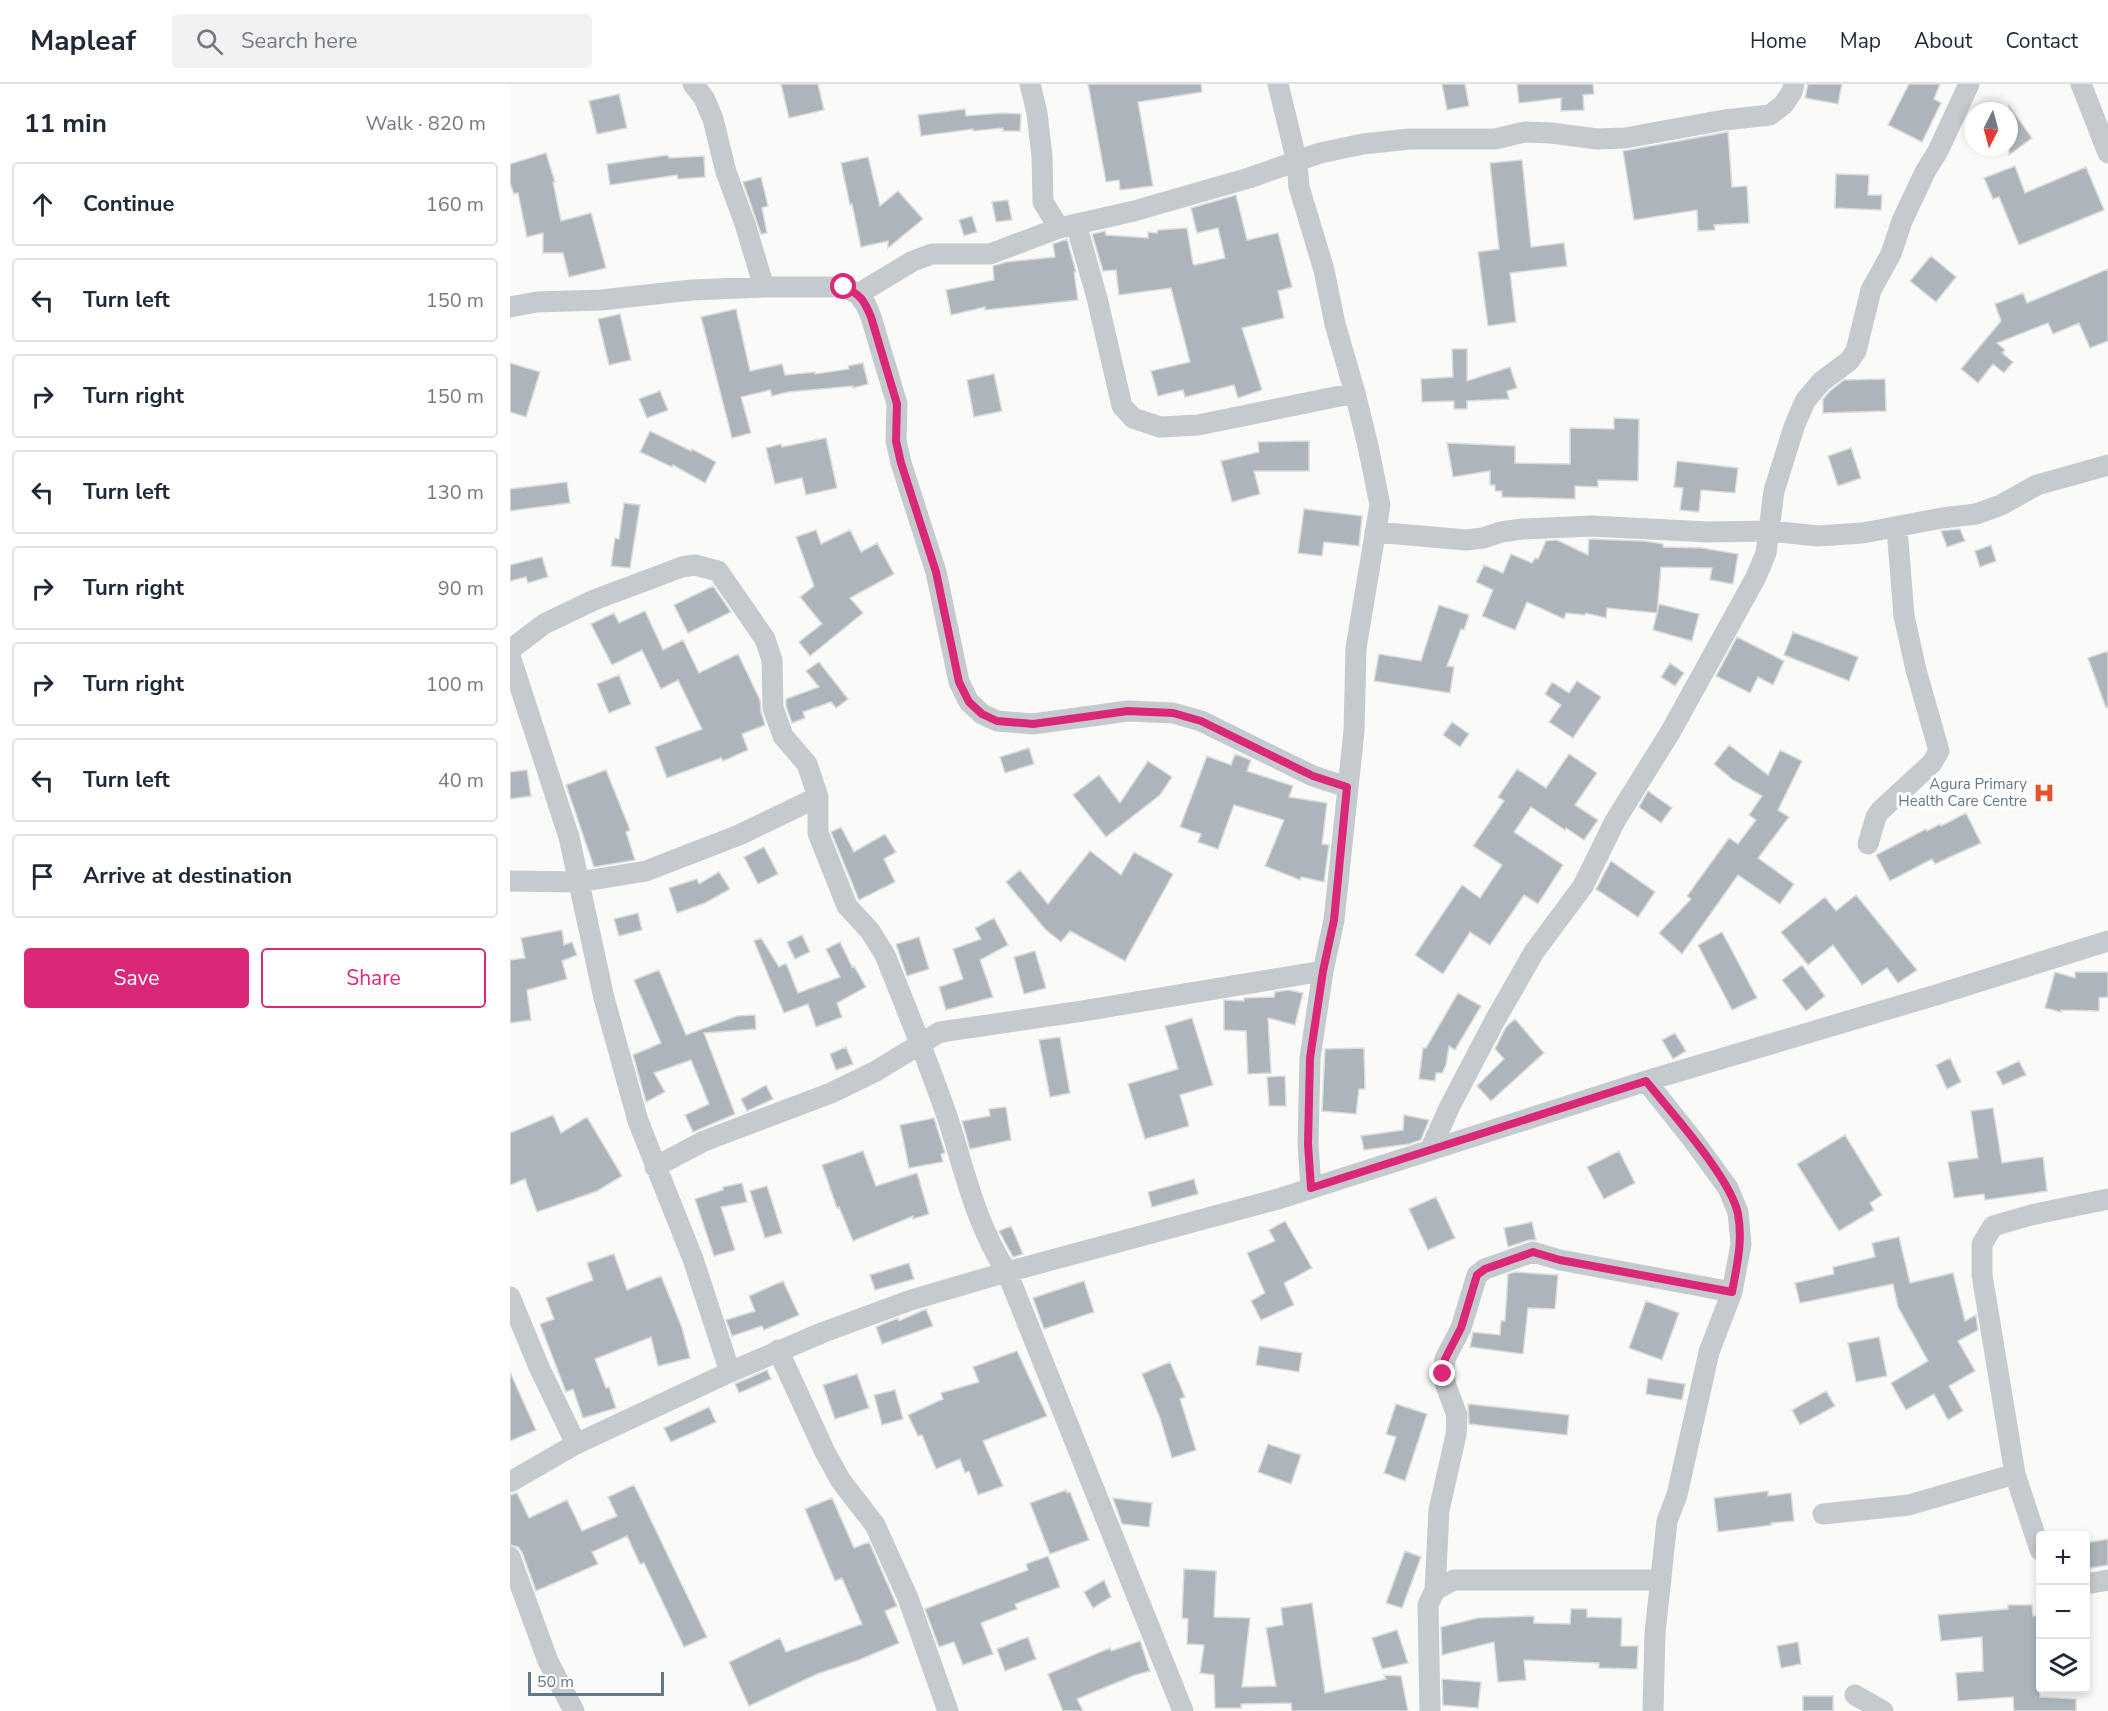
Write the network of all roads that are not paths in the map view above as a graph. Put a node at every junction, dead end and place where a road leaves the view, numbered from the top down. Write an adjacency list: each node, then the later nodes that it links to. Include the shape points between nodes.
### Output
1 (693, 84): 10 (street, via 712,119)
2 (1030, 84): 9 (street, via 1042,156 1043,202)
3 (1278, 84): 8 (street)
4 (1794, 84): 8 (street, via 1783,105 1770,115 1625,138 1525,132 1495,139 1409,139 1363,144)
5 (1969, 84): 16 (street, via 1871,290 1856,351 1805,401 1774,491)
6 (2081, 84): 7 (street)
7 (2108, 153)
8 (1297, 162): 9 (street, via 1134,212); 13 (street, via 1299,187)
9 (1067, 226): 11 (street, via 990,254 932,254); 13 (street, via 1097,298 1122,406 1133,418 1160,427 1198,425)
10 (764, 287): 11 (street, via 844,287); 12 (street)
11 (858, 294): 20 (street, via 871,317 897,404 896,441 901,463 936,572 959,682 969,702 997,721 1017,724 1128,711 1173,713 1201,721 1313,776)
12 (510, 307)
13 (1355, 393): 17 (street, via 1378,486 1380,505)
14 (2108, 465): 15 (street, via 2037,485 1976,514)
15 (1897, 528): 16 (street, via 1818,536); 22 (street, via 1904,616 1939,751 1932,763 1880,811)
16 (1769, 531): 17 (street, via 1581,527 1522,529 1466,540); 29 (street, via 1766,553 1751,586 1671,731 1615,821 1583,886 1522,972 1449,1106)
17 (1375, 532): 20 (street, via 1356,648 1354,731)
18 (510, 650): 21 (street, via 544,624 594,600 682,567 695,565 718,571 765,639 772,660 773,708 783,736 807,764)
19 (510, 656): 24 (street, via 569,837)
20 (1347, 787): 26 (street, via 1334,920)
21 (818, 797): 24 (street, via 739,835 646,871); 27 (street, via 818,833 847,906 885,955)
22 (1868, 844)
23 (510, 881): 24 (street)
24 (579, 882): 30 (street, via 604,998)
25 (2108, 942): 28 (street)
26 (1323, 971): 27 (street, via 940,1032); 31 (street, via 1310,1058)
27 (920, 1044): 30 (street, via 831,1093 704,1141); 33 (street, via 984,1231)
28 (1646, 1081): 29 (street); 34 (street, via 1728,1188 1738,1212 1741,1244)
29 (1430, 1150): 31 (street)
30 (655, 1167): 37 (street, via 693,1259)
31 (1311, 1188): 33 (street)
32 (2108, 1199): 39 (street, via 1993,1226 1982,1244 1982,1275)
33 (1007, 1272): 36 (street, via 911,1300); 51 (street)
34 (1732, 1292): 44 (street, via 1709,1352 1677,1495 1667,1521); 47 (street, via 1533,1252 1477,1275 1461,1328 1445,1359 1443,1374 1457,1415 1439,1510)
35 (510, 1298): 38 (street)
36 (778, 1350): 37 (street); 50 (street, via 841,1481 875,1525 908,1598)
37 (730, 1372): 38 (street)
38 (576, 1444): 40 (street)
39 (2016, 1474): 41 (street, via 1909,1505); 42 (street)
40 (510, 1482)
41 (1823, 1514)
42 (2036, 1537)
43 (510, 1557): 49 (street, via 548,1661)
44 (1661, 1580): 47 (street, via 1454,1580); 53 (street)
45 (2108, 1580): 46 (street)
46 (2090, 1583)
47 (1435, 1590): 52 (street, via 1428,1605)
48 (1855, 1695): 54 (street)
49 (574, 1711)
50 (948, 1711)
51 (1183, 1711)
52 (1430, 1711)
53 (1653, 1711)
54 (1883, 1711)

